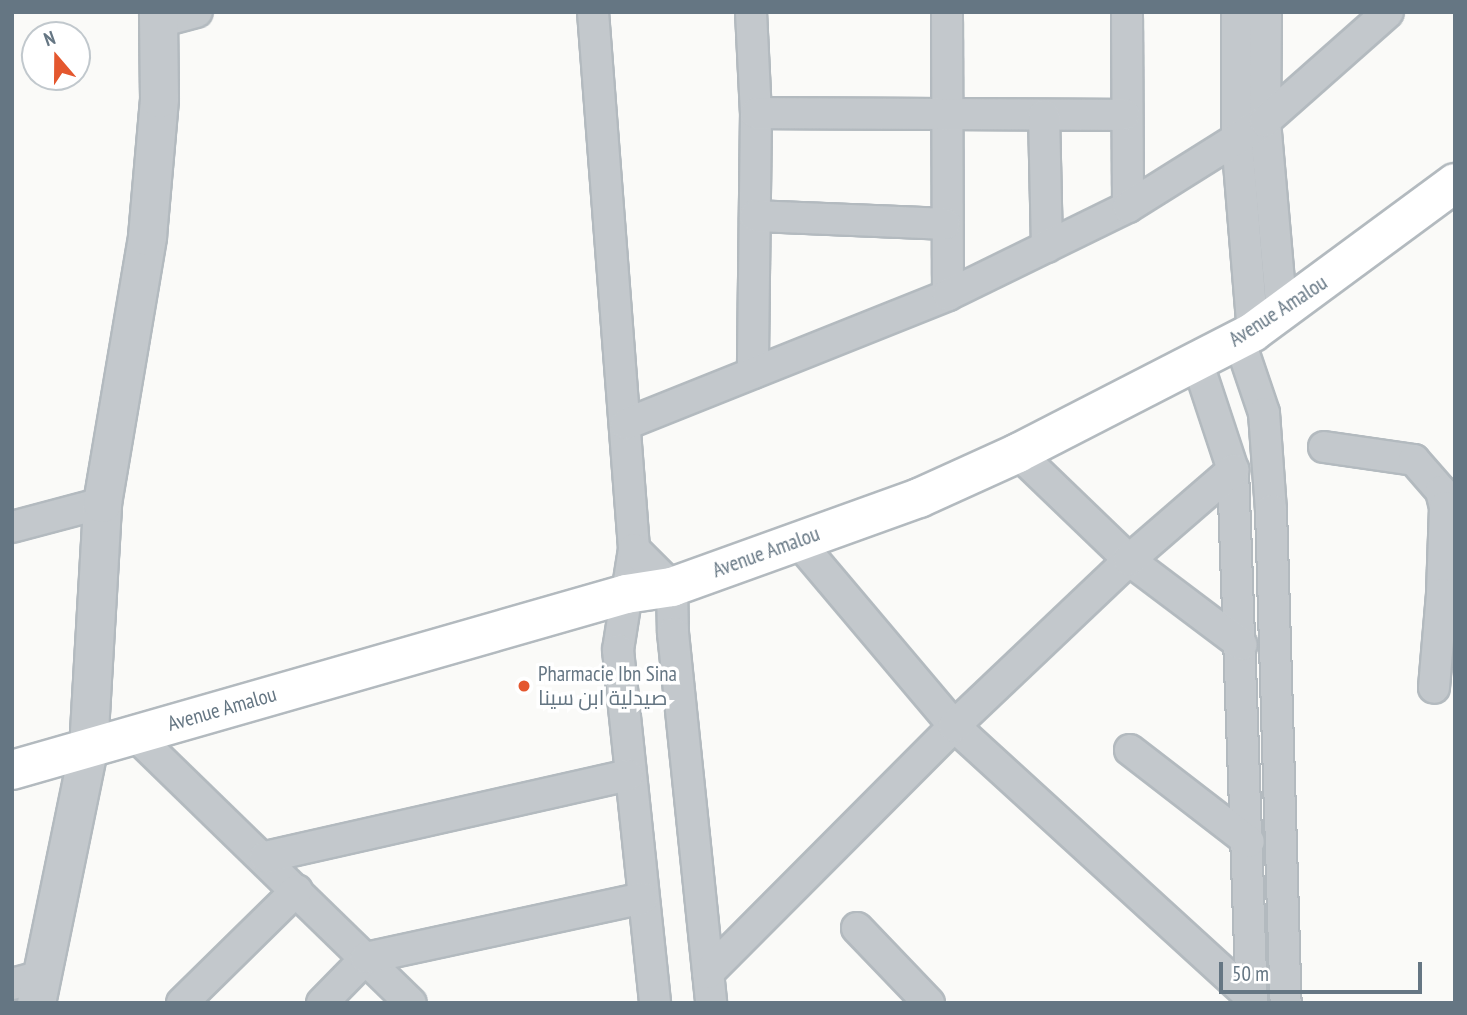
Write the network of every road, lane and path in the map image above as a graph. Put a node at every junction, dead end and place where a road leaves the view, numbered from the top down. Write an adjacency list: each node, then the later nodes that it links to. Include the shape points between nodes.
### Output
1 (197, 12): 9 (street)
2 (593, 12): 25 (street)
3 (751, 12): 11 (street)
4 (947, 12): 10 (street)
5 (1127, 12): 13 (street)
6 (1237, 12): 15 (street)
7 (1266, 12): 14 (street)
8 (1388, 12): 14 (street)
9 (159, 17): 29 (street, via 159,98 147,236)
10 (948, 111): 11 (street); 12 (street); 19 (street)
11 (756, 113): 18 (street)
12 (1044, 115): 13 (street); 20 (street)
13 (1124, 115): 17 (street)
14 (1265, 121): 15 (street); 22 (street)
15 (1237, 139): 17 (street); 22 (street)
16 (1455, 183): 22 (main road, Avenue Amalou)
17 (1128, 207): 20 (street)
18 (755, 216): 19 (street); 24 (street)
19 (945, 224): 21 (street)
20 (1047, 247): 21 (street)
21 (948, 295): 24 (street)
22 (1258, 328): 23 (main road, Avenue Amalou); 60 (street, via 1271,510)
23 (1197, 361): 27 (main road, Avenue Amalou); 28 (street)
24 (753, 373): 25 (street)
25 (626, 424): 33 (street)
26 (1324, 447): 30 (street, via 1414,460)
27 (1018, 453): 32 (main road, Avenue Amalou, via 919,498); 34 (street)
28 (1233, 470): 34 (street); 38 (street)
29 (102, 503): 31 (street); 42 (street)
30 (1450, 503): 37 (street)
31 (12, 527)
32 (797, 540): 35 (main road, Avenue Amalou); 40 (street)
33 (634, 549): 35 (street); 36 (street)
34 (1129, 560): 38 (street); 40 (street)
35 (672, 587): 36 (main road, Avenue Amalou); 53 (street)
36 (626, 594): 41 (main road, Avenue Amalou); 45 (street, via 618,650)
37 (1449, 595): 39 (street)
38 (1242, 645): 46 (street)
39 (1434, 688)
40 (954, 726): 53 (street); 54 (street)
41 (134, 734): 42 (main road, Avenue Amalou); 47 (street)
42 (89, 748): 44 (main road, Avenue Amalou); 52 (street)
43 (1130, 750): 46 (street)
44 (12, 770)
45 (628, 775): 47 (street); 49 (street)
46 (1250, 842): 54 (street)
47 (265, 858): 48 (street)
48 (297, 890): 51 (street); 55 (street)
49 (643, 898): 51 (street); 58 (street)
50 (857, 928): 59 (street)
51 (366, 958): 56 (street); 57 (street)
52 (29, 988)
53 (709, 988)
54 (1252, 1001)
55 (182, 1003)
56 (322, 1003)
57 (411, 1003)
58 (655, 1003)
59 (929, 1003)
60 (1286, 1003)

